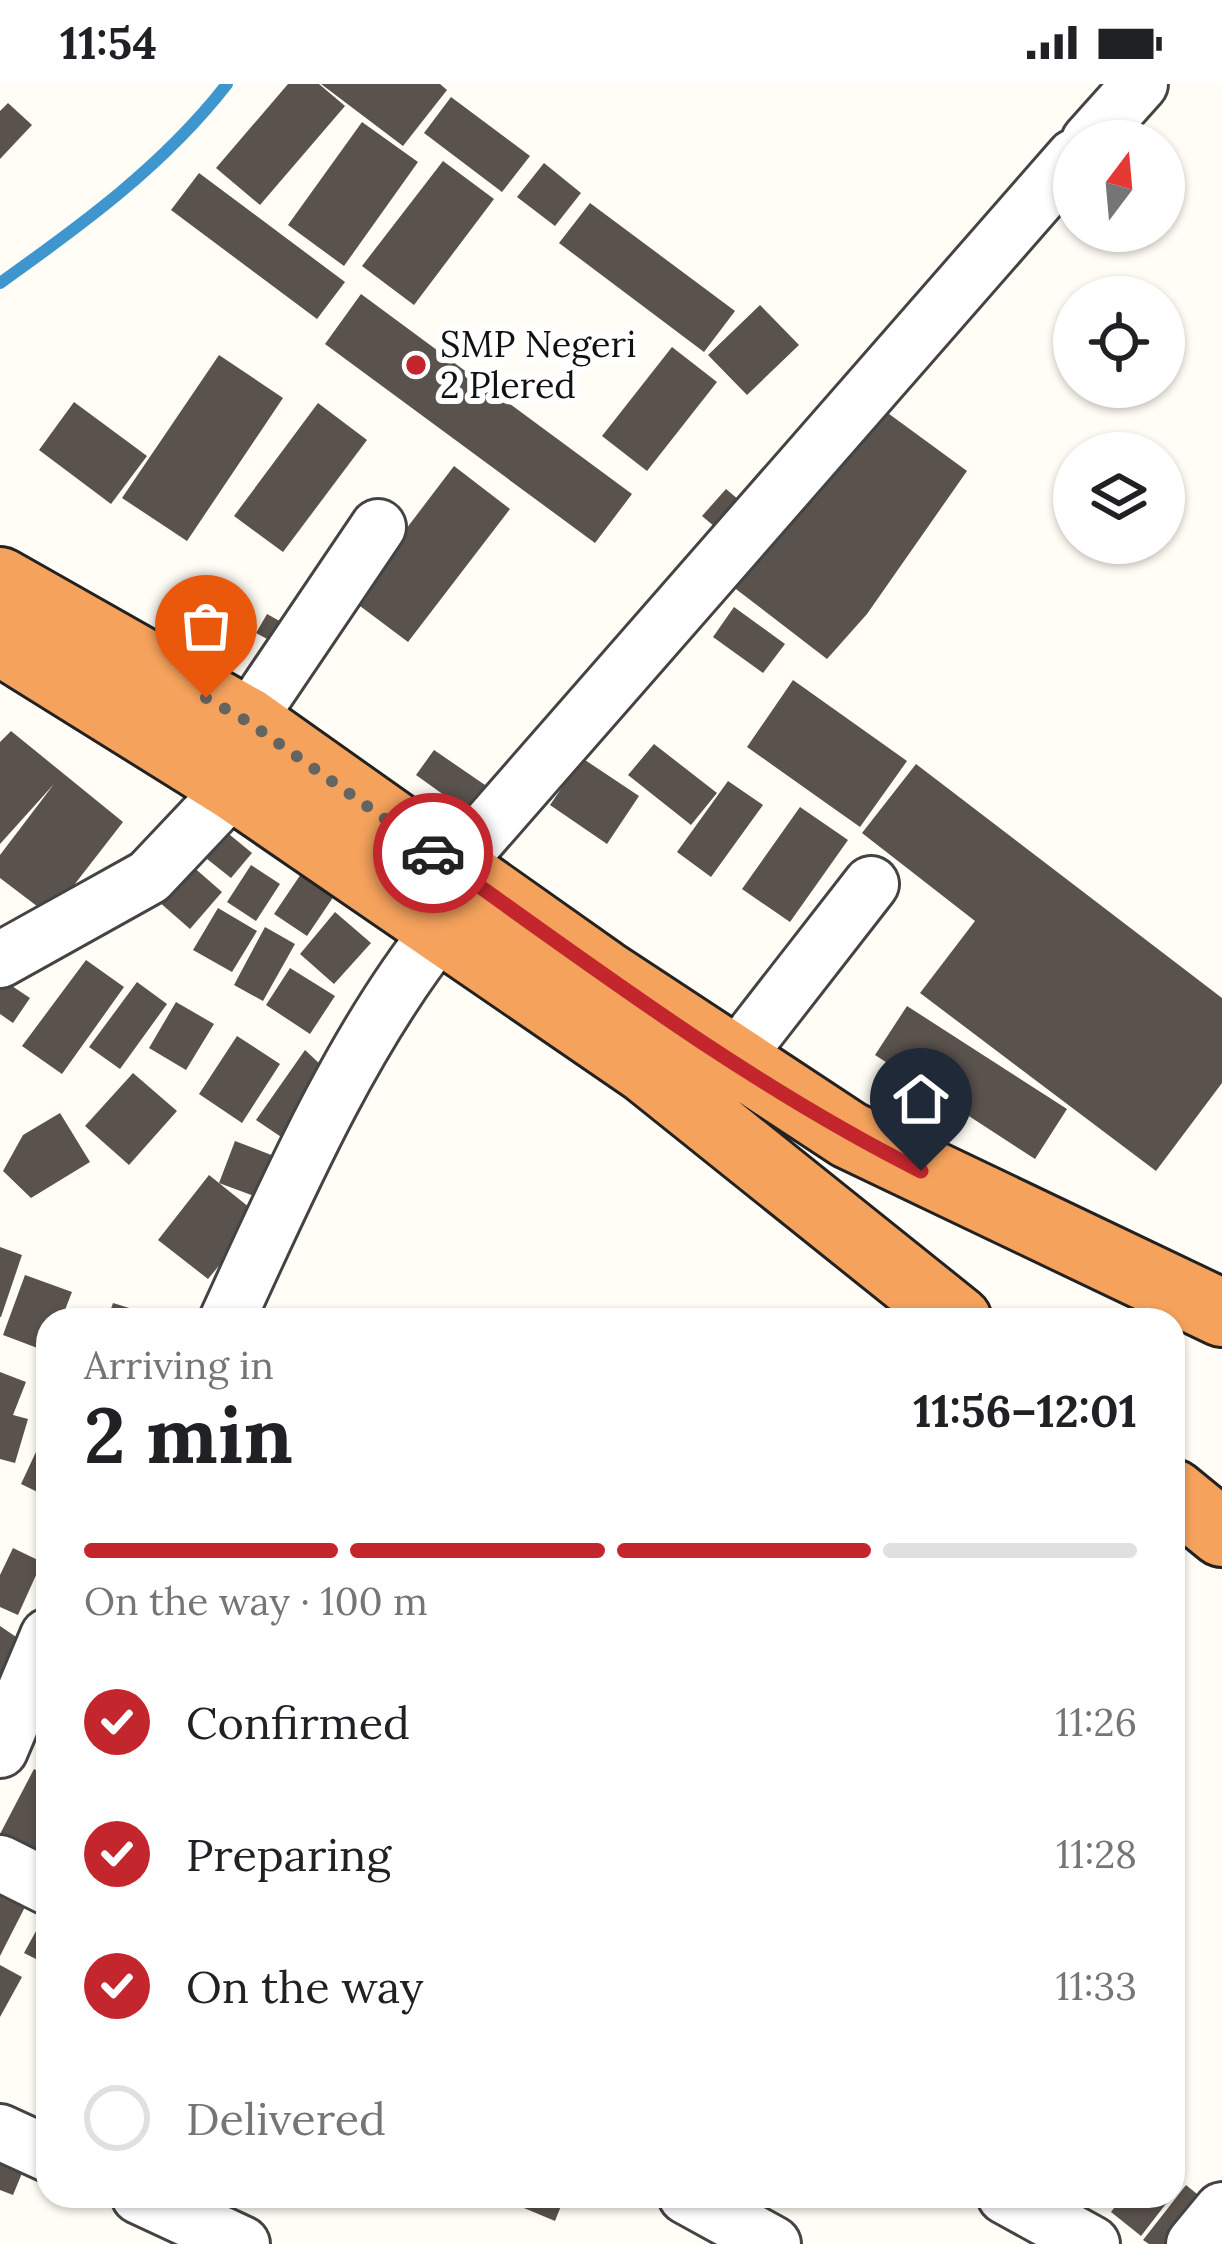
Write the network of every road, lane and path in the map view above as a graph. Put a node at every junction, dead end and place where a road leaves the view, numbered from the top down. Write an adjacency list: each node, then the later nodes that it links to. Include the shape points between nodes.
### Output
1 (1140, 84): 2 (street)
2 (1108, 120)
3 (1053, 182): 10 (street)
4 (377, 526): 7 (street)
5 (0, 581): 7 (highway)
6 (0, 641): 8 (highway)
7 (247, 721): 10 (highway)
8 (234, 787): 10 (highway); 11 (street, via 149,878)
9 (871, 884): 12 (street)
10 (447, 898): 12 (highway); 14 (street); 15 (highway, via 645,1070)
11 (0, 960)
12 (734, 1060): 13 (highway, via 849,1135)
13 (1193, 1300)
14 (233, 1308)
15 (943, 1308)
16 (36, 1678): 17 (street)
17 (0, 1750)
18 (0, 1863): 19 (street)
19 (36, 1880)
20 (0, 2132): 21 (street)
21 (36, 2148)
22 (161, 2208): 26 (street)
23 (1027, 2208): 28 (street)
24 (696, 2210): 27 (street)
25 (1222, 2210): 29 (street)
26 (217, 2239)
27 (772, 2244)
28 (1092, 2244)
29 (1194, 2244)

